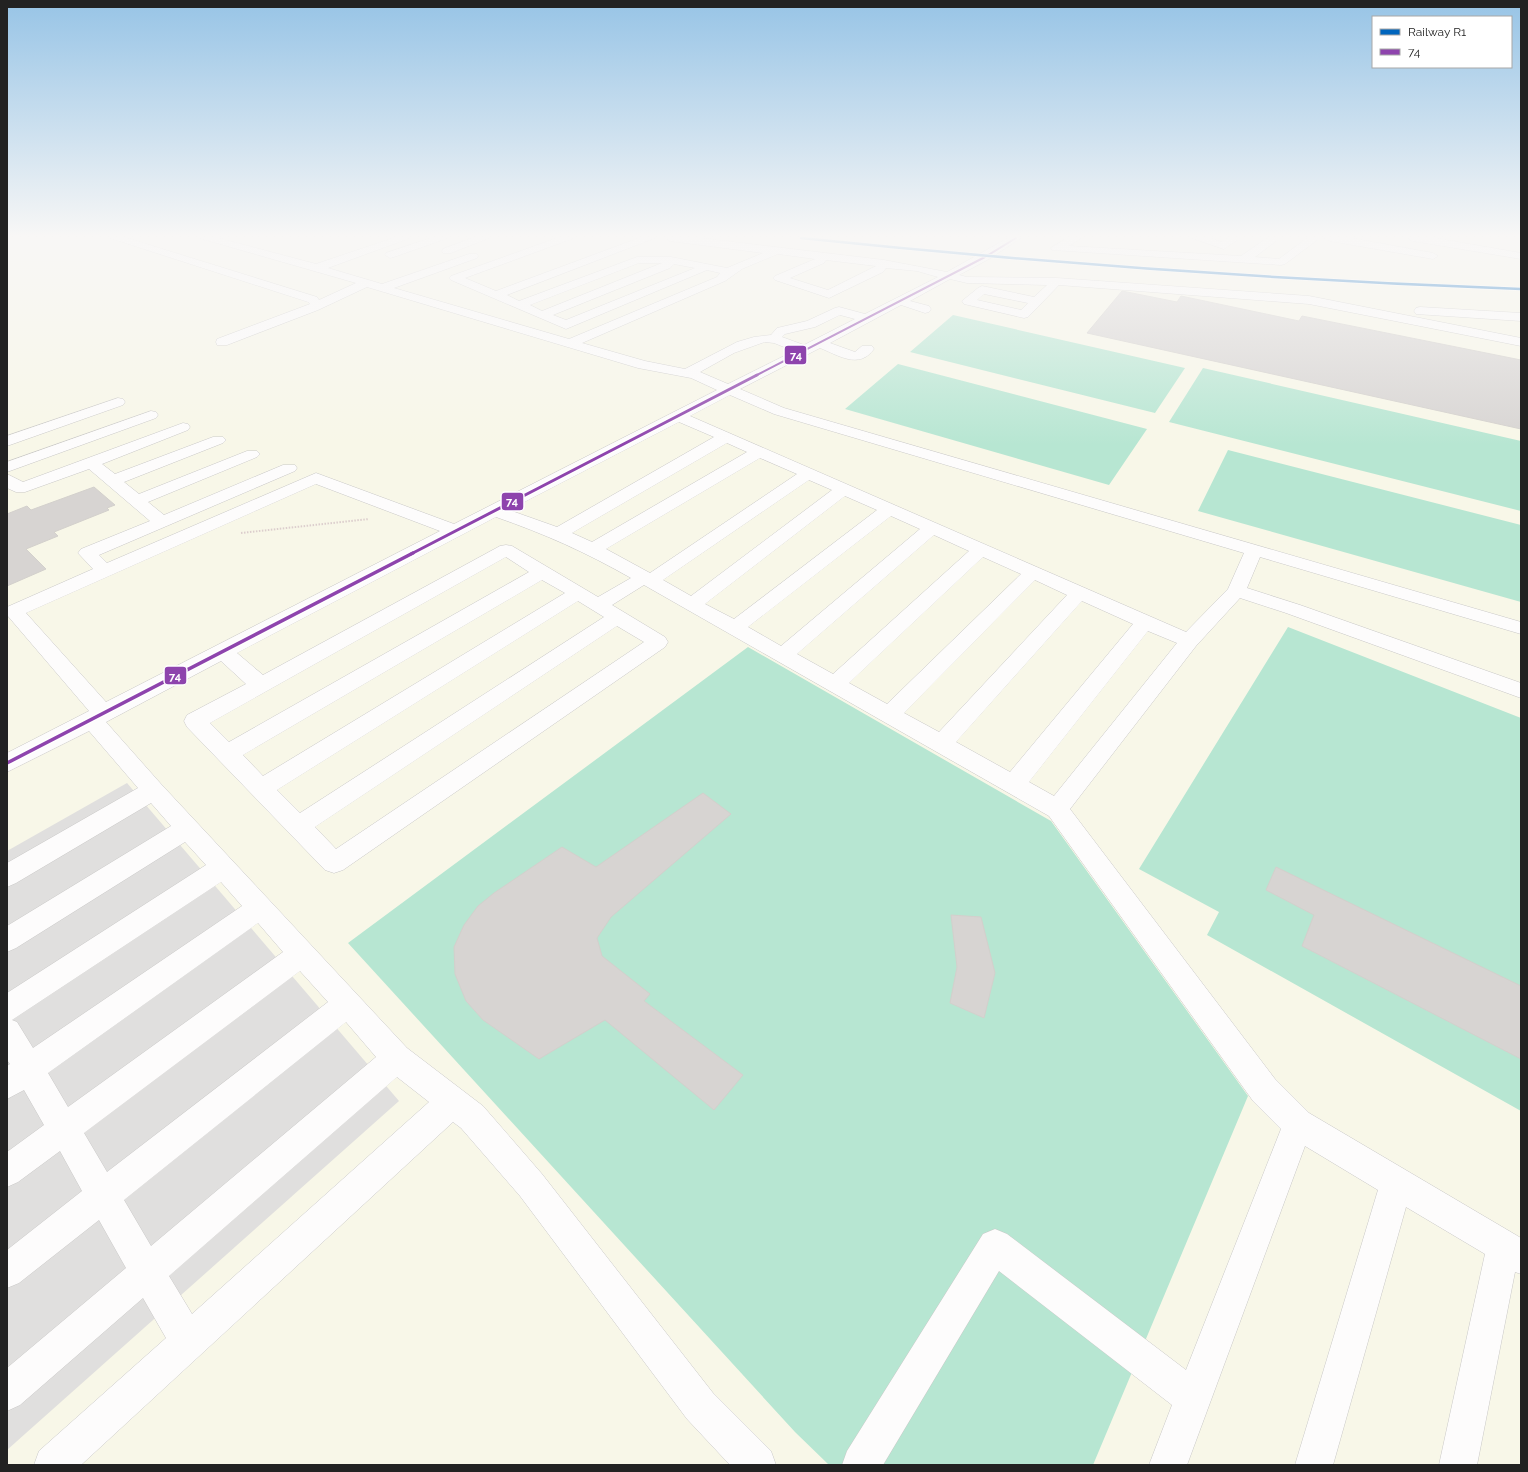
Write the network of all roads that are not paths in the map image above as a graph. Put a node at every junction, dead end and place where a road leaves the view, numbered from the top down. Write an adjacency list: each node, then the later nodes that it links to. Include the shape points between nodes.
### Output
1 (311, 307): 18 (street)
2 (447, 307): 20 (street)
3 (523, 307): 12 (street)
4 (563, 307): 12 (street)
5 (610, 307): 12 (street, via 566,325)
6 (655, 307): 20 (street)
7 (888, 307): 14 (street)
8 (918, 307): 10 (street)
9 (1342, 307): 11 (street)
10 (925, 309)
11 (1354, 309): 13 (street); 15 (street)
12 (542, 315)
13 (1521, 317)
14 (866, 318): 17 (street, via 839,311 811,324 781,331); 21 (street)
15 (1471, 332): 16 (street); 19 (street)
16 (1521, 332)
17 (774, 339): 21 (street); 23 (street, via 747,344)
18 (222, 342)
19 (1521, 342)
20 (571, 343): 23 (street, via 643,365)
21 (812, 346): 22 (street, via 857,357); 24 (street)
22 (867, 349)
23 (686, 374): 24 (street)
24 (728, 390): 27 (street); 50 (street, via 779,411)
25 (118, 402): 31 (street)
26 (151, 414): 35 (street)
27 (678, 416): 29 (street); 43 (street)
28 (183, 427): 34 (street)
29 (726, 437): 32 (street); 47 (street)
30 (218, 440): 39 (street)
31 (7, 441)
32 (760, 451): 37 (street); 48 (street)
33 (252, 454): 41 (street)
34 (91, 463): 38 (street, via 25,487 16,487); 39 (street)
35 (7, 467)
36 (289, 468): 44 (street)
37 (809, 473): 40 (street); 54 (street)
38 (7, 479)
39 (112, 481): 41 (street)
40 (844, 489): 42 (street); 58 (street)
41 (136, 501): 44 (street)
42 (888, 509): 45 (street); 62 (street)
43 (494, 511): 46 (street); 47 (street)
44 (162, 522): 51 (street, via 87,553)
45 (932, 528): 49 (street); 66 (street)
46 (456, 531): 51 (street, via 316,478); 65 (street)
47 (558, 534): 48 (street)
48 (593, 549): 54 (street)
49 (981, 550): 53 (street); 67 (street)
50 (1254, 550): 55 (street); 63 (street)
51 (105, 571): 71 (street, via 14,611)
52 (542, 572): 56 (street); 68 (street, via 506,550); 73 (street)
53 (1032, 572): 57 (street); 70 (street)
54 (648, 579): 58 (street); 59 (street)
55 (1236, 591): 64 (street); 69 (street)
56 (578, 593): 59 (street); 76 (street)
57 (1079, 593): 61 (street); 72 (street)
58 (693, 604): 62 (street)
59 (598, 605): 60 (street)
60 (617, 617): 79 (street); 79 (street, via 658,642 334,864)
61 (1146, 622): 64 (street); 75 (street)
62 (735, 628): 66 (street)
63 (1521, 628)
64 (1189, 641): 78 (street)
65 (223, 652): 68 (street); 71 (street)
66 (783, 655): 67 (street)
67 (835, 684): 70 (street)
68 (261, 685): 73 (street, via 195,721)
69 (1521, 691)
70 (889, 714): 72 (street)
71 (97, 716): 74 (street); 77 (street)
72 (941, 744): 75 (street)
73 (228, 754): 76 (street)
74 (7, 763)
75 (1014, 784): 78 (street)
76 (261, 788): 79 (street)
77 (153, 790): 80 (street); 82 (street)
78 (1057, 809): 92 (street, via 1264,1090)
79 (298, 826)
80 (187, 828): 81 (street); 84 (street)
81 (222, 868): 83 (street); 87 (street)
82 (7, 876)
83 (259, 908): 85 (street); 90 (street)
84 (7, 940)
85 (301, 954): 86 (street); 93 (street)
86 (347, 1004): 89 (street); 96 (street)
87 (7, 1009)
88 (7, 1032): 90 (street)
89 (397, 1058): 91 (street); 99 (street)
90 (18, 1076): 93 (street)
91 (452, 1102): 100 (street); 104 (street, via 472,1117 531,1185 700,1406)
92 (1298, 1124): 95 (street); 102 (street)
93 (64, 1129): 94 (street); 96 (street)
94 (7, 1171)
95 (1396, 1183): 97 (street); 107 (street)
96 (102, 1196): 98 (street); 99 (street)
97 (1512, 1252): 108 (street)
98 (7, 1271)
99 (148, 1273): 100 (street); 101 (street)
100 (188, 1341): 103 (street)
101 (7, 1392)
102 (1194, 1399): 105 (street, via 995,1246); 106 (street)
103 (53, 1465)
104 (757, 1465)
105 (861, 1465)
106 (1168, 1465)
107 (1314, 1465)
108 (1458, 1465)

